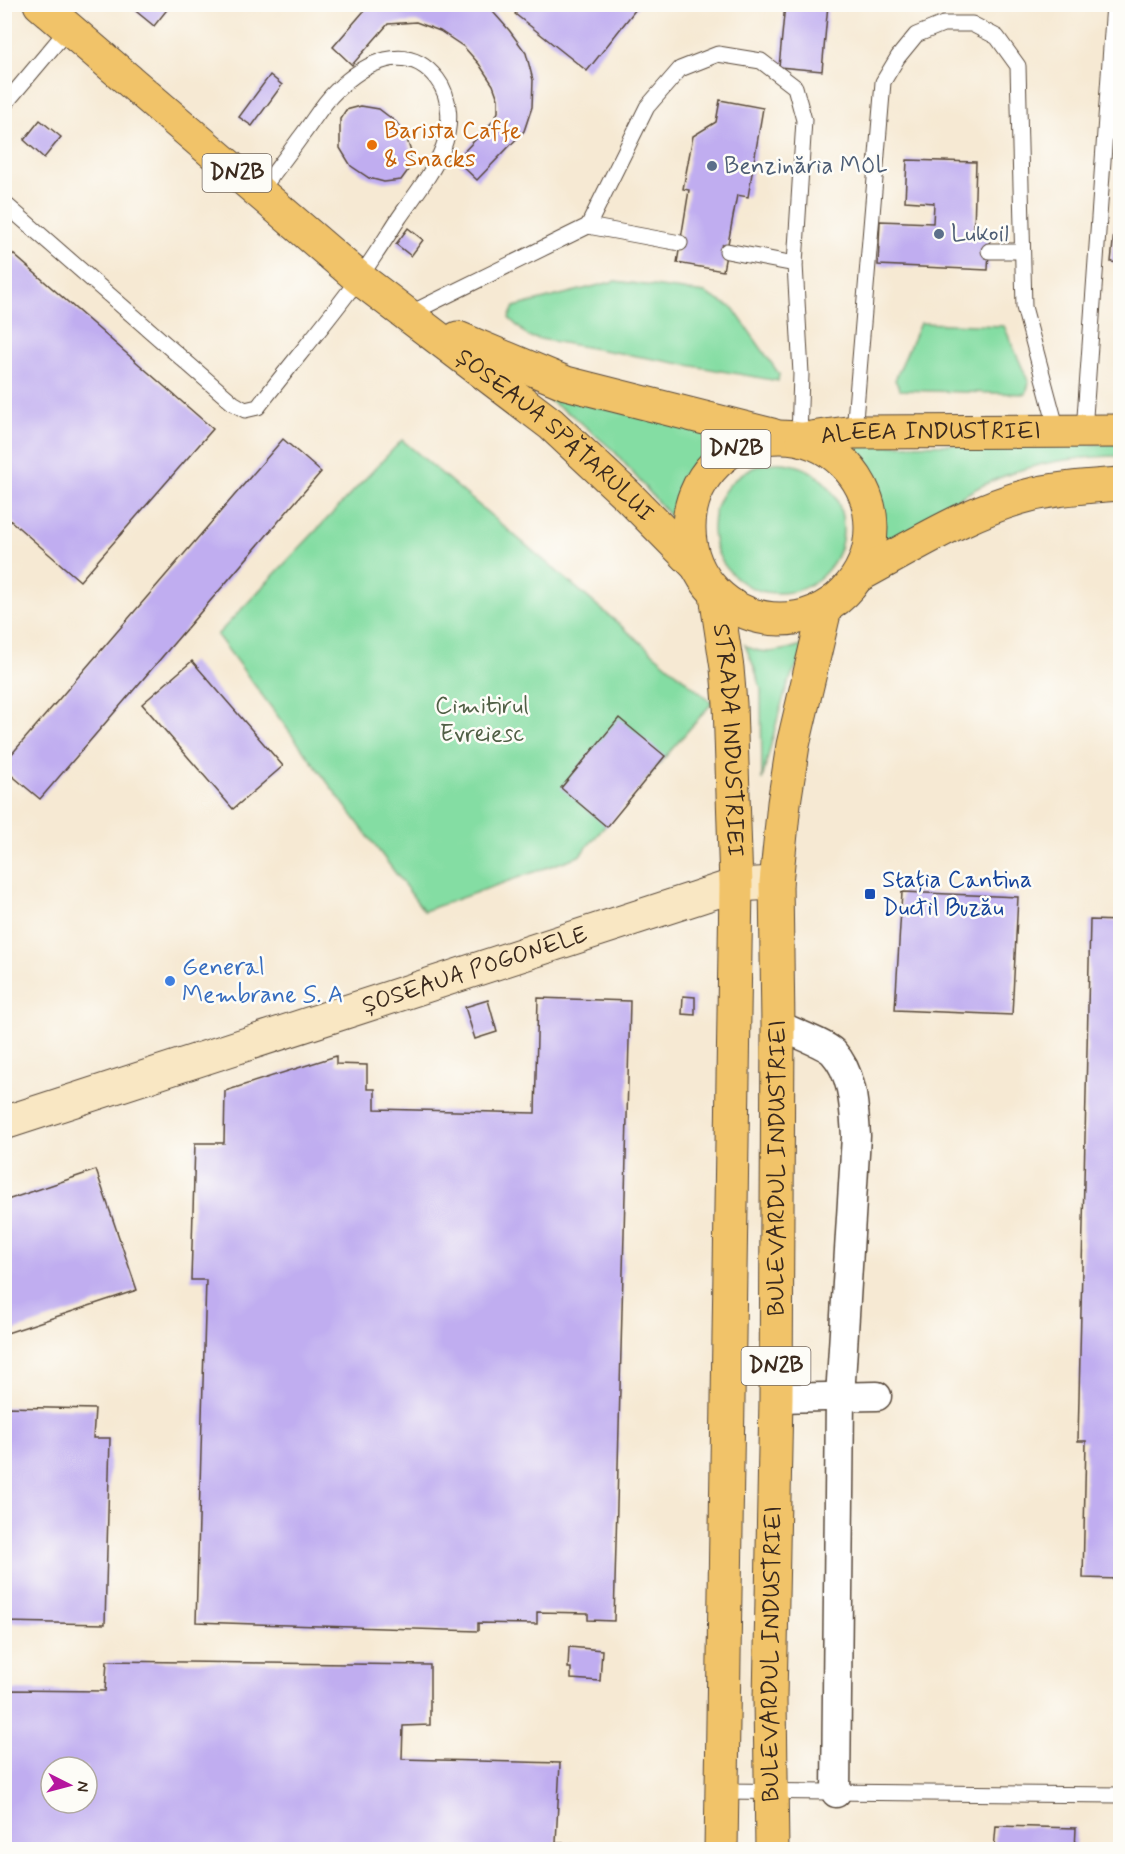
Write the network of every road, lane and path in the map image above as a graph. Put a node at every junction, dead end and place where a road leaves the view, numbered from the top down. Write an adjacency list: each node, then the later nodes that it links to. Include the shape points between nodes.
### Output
1 (40, 4): 3 (main road, ȘOSEAUA SPĂTARULUI / DN2B)
2 (1114, 4): 15 (lane)
3 (68, 29): 4 (lane); 5 (main road, ȘOSEAUA SPĂTARULUI / DN2B)
4 (4, 105)
5 (259, 193): 13 (main road, ȘOSEAUA SPĂTARULUI / DN2B); 13 (lane, via 335,92 362,69 396,58 410,59 423,66 437,78 449,106 443,148)
6 (4, 203): 13 (lane, via 244,410 258,407)
7 (588, 225): 8 (lane); 12 (lane, via 647,107 680,69 718,54 761,61 795,87 804,120); 14 (lane)
8 (680, 243)
9 (1022, 250): 11 (lane); 15 (lane, via 1024,307); 17 (lane, via 1018,66 997,37 972,24 943,24 916,36 883,82 874,254)
10 (726, 251): 12 (lane)
11 (989, 251)
12 (795, 264): 18 (lane, via 801,374)
13 (359, 278): 14 (main road, ȘOSEAUA SPĂTARULUI / DN2B)
14 (407, 315): 18 (main road, ȘOSEAUA SPĂTARULUI / DN2B, via 566,383); 20 (main road, ȘOSEAUA SPĂTARULUI / DN2B, via 551,424)
15 (1071, 430): 16 (main road); 17 (main road, ALEEA INDUSTRIEI)
16 (1120, 431)
17 (854, 432): 18 (main road, ALEEA INDUSTRIEI)
18 (791, 437): 20 (main road, ȘOSEAUA SPĂTARULUI / DN2B, via 744,444 720,459 701,481 690,508 688,537); 21 (main road, ȘOSEAUA SPĂTARULUI / DN2B, via 826,448 849,467 864,492 871,530 869,549)
19 (1120, 484): 21 (main road, via 1033,494 999,505)
20 (695, 564): 22 (main road, ȘOSEAUA SPĂTARULUI / DN2B)
21 (858, 576): 23 (main road, ȘOSEAUA SPĂTARULUI / DN2B, via 844,595)
22 (716, 595): 23 (main road, ȘOSEAUA SPĂTARULUI / DN2B, via 740,611 768,620 797,619); 25 (main road, STRADA INDUSTRIEI / DN2B, via 730,704)
23 (825, 609): 24 (main road, STRADA INDUSTRIEI / DN2B, via 793,745)
24 (776, 883): 25 (main road, ȘOSEAUA POGONELE); 26 (main road, BULEVARDUL INDUSTRIEI / DN2B)
25 (736, 885): 27 (main road, ȘOSEAUA POGONELE); 31 (main road, BULEVARDUL INDUSTRIEI / DN2B)
26 (778, 1025): 29 (street, via 832,1051 853,1095 856,1136); 30 (main road, BULEVARDUL INDUSTRIEI / DN2B)
27 (4, 1123)
28 (877, 1396): 29 (street)
29 (840, 1397): 30 (street); 33 (street)
30 (776, 1398): 32 (main road, BULEVARDUL INDUSTRIEI / DN2B)
31 (722, 1791): 32 (lane); 35 (main road, BULEVARDUL INDUSTRIEI / DN2B)
32 (772, 1791): 33 (lane); 36 (main road, BULEVARDUL INDUSTRIEI / DN2B)
33 (836, 1793): 34 (lane)
34 (1120, 1795)
35 (721, 1850)
36 (772, 1850)

